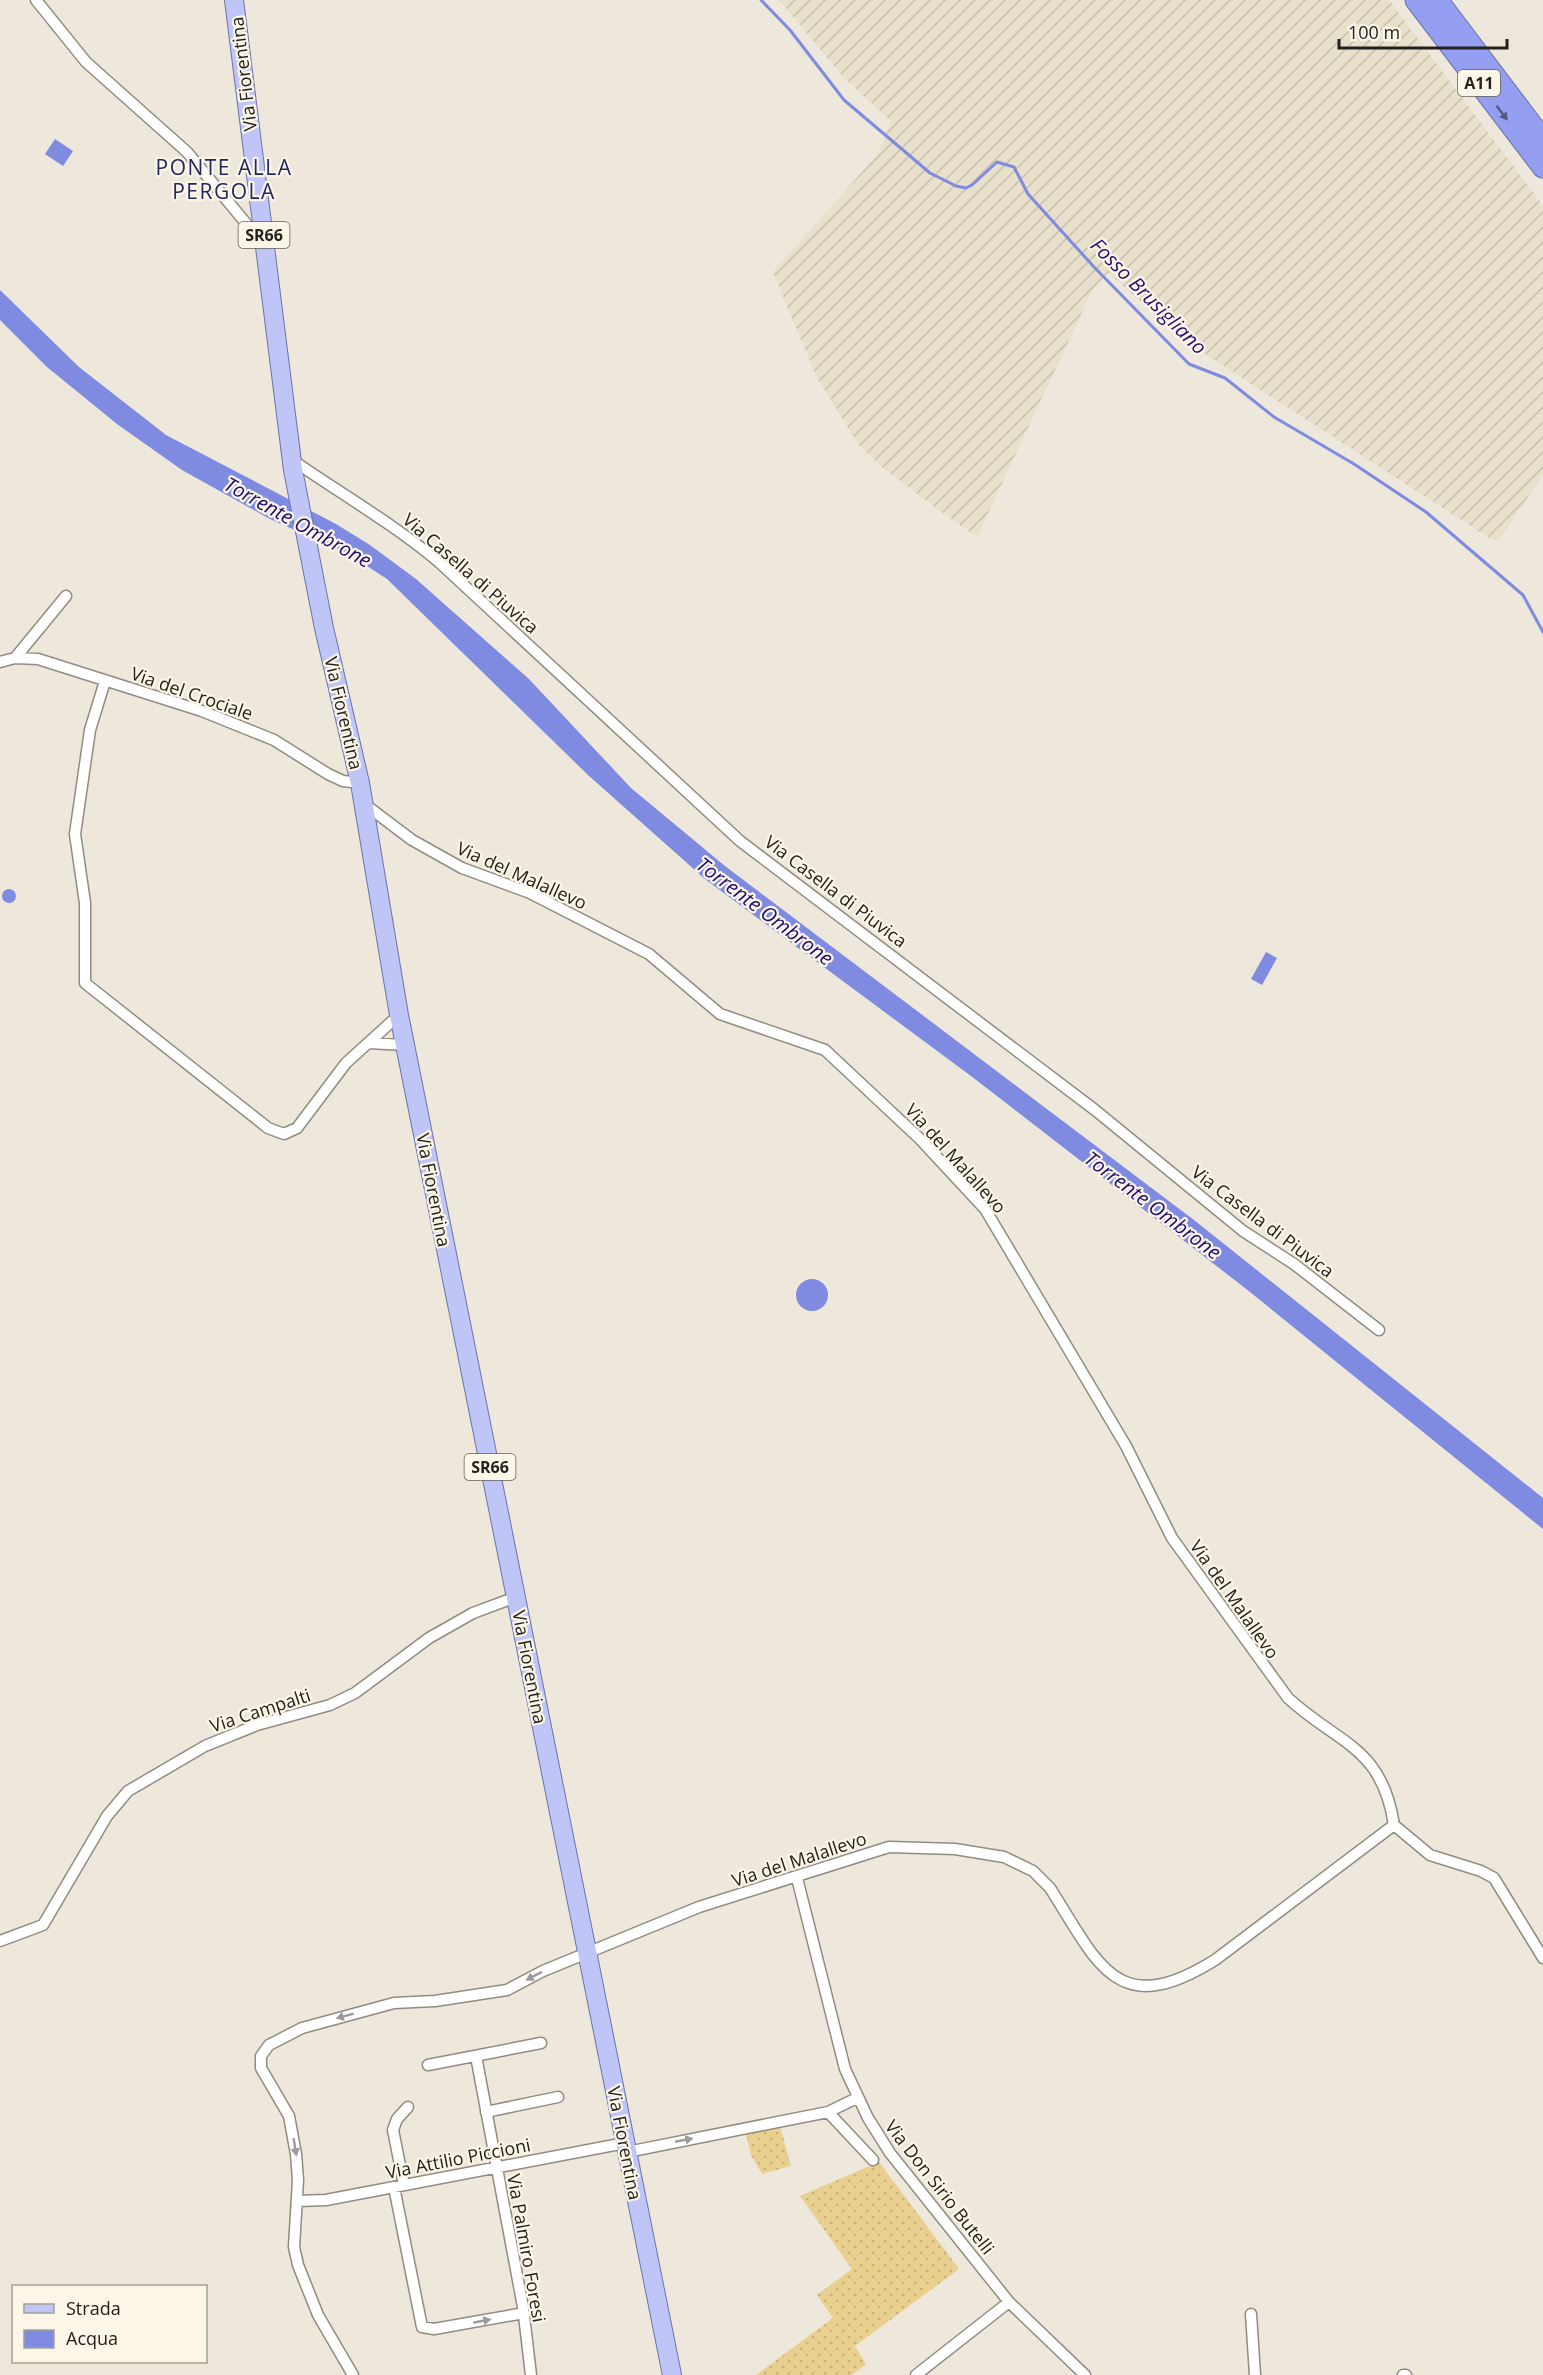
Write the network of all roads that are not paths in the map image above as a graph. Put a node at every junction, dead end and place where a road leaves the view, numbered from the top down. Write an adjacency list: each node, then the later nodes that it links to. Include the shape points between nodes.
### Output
1 (36, 0): 7 (street, via 86,62 187,152)
2 (234, 0): 7 (main road, Via Fiorentina / SR66)
3 (1416, 0): 6 (highway, A11, one-way to 6)
4 (1437, 0): 5 (highway, A11)
5 (1543, 140)
6 (1543, 167)
7 (266, 247): 8 (main road, Via Fiorentina / SR66)
8 (292, 464): 12 (main road, Via Fiorentina / SR66, via 309,559); 17 (street, Via Casella di Piuvica, via 400,531 440,563 740,841 1095,1110 1243,1232 1294,1264)
9 (66, 596): 10 (street)
10 (5, 658): 11 (street, Via del Crociale, via 38,659)
11 (105, 681): 12 (street, Via del Crociale, via 202,711 274,740 343,781); 15 (street, via 90,730 75,834 85,903 85,983 268,1128 284,1134 297,1128 337,1073)
12 (360, 783): 13 (main road, Via Fiorentina / SR66)
13 (363, 803): 14 (main road, Via Fiorentina / SR66); 19 (street, Via del Malallevo, via 412,840 462,868 530,892 649,954 720,1014 825,1050 920,1139 985,1209 1126,1446 1172,1538 1288,1698 1307,1716 1360,1751 1376,1769 1390,1801)
14 (399, 1015): 15 (street); 16 (main road, Via Fiorentina / SR66)
15 (368, 1043): 16 (street)
16 (405, 1045): 18 (main road, Via Fiorentina / SR66)
17 (1379, 1330)
18 (516, 1597): 21 (street, Via Campalti, via 473,1613 429,1638 355,1693 205,1746 128,1791 107,1816 43,1925); 22 (main road, Via Fiorentina / SR66)
19 (1394, 1825): 20 (street, Via del Malallevo, via 1215,1960 1162,1986 1130,1985 1111,1975 1092,1955 1041,1877 1004,1857 955,1849 889,1847); 23 (street, via 1430,1856 1481,1870 1494,1878)
20 (797, 1878): 22 (street, Via del Malallevo, via 699,1907); 28 (street, Via Don Sirio Butelli, via 838,2043)
21 (0, 1941)
22 (588, 1953): 32 (main road, Via Fiorentina / SR66); 36 (street, Via del Malallevo, one-way to 36, via 507,1990 394,2003 302,2028 270,2044 261,2056 261,2068 289,2116 298,2169)
23 (1543, 1958)
24 (541, 2043): 25 (street)
25 (476, 2056): 26 (street); 30 (street, Via Palmiro Foresi)
26 (428, 2065)
27 (558, 2097): 30 (street)
28 (857, 2098): 31 (street, Via Attilio Piccioni); 37 (street, Via Don Sirio Butelli, via 890,2153)
29 (408, 2107): 35 (street, via 393,2130)
30 (486, 2112): 34 (street, Via Palmiro Foresi)
31 (828, 2112): 32 (street, Via Attilio Piccioni, one-way to 31); 33 (street)
32 (626, 2147): 34 (street, Via Attilio Piccioni); 42 (main road, Via Fiorentina / SR66)
33 (873, 2160)
34 (496, 2167): 35 (street, Via Attilio Piccioni); 38 (street, Via Palmiro Foresi)
35 (399, 2186): 36 (street, Via Attilio Piccioni, via 315,2202); 38 (street, one-way to 38, via 420,2324 427,2329 441,2328)
36 (297, 2201): 40 (street, via 294,2247 298,2265 318,2315)
37 (1009, 2302): 43 (street); 44 (street, Via Don Sirio Butelli)
38 (524, 2313): 41 (street, Via Palmiro Foresi)
39 (1251, 2314): 45 (street)
40 (353, 2375)
41 (531, 2375)
42 (672, 2375)
43 (916, 2375)
44 (1085, 2375)
45 (1254, 2375)

